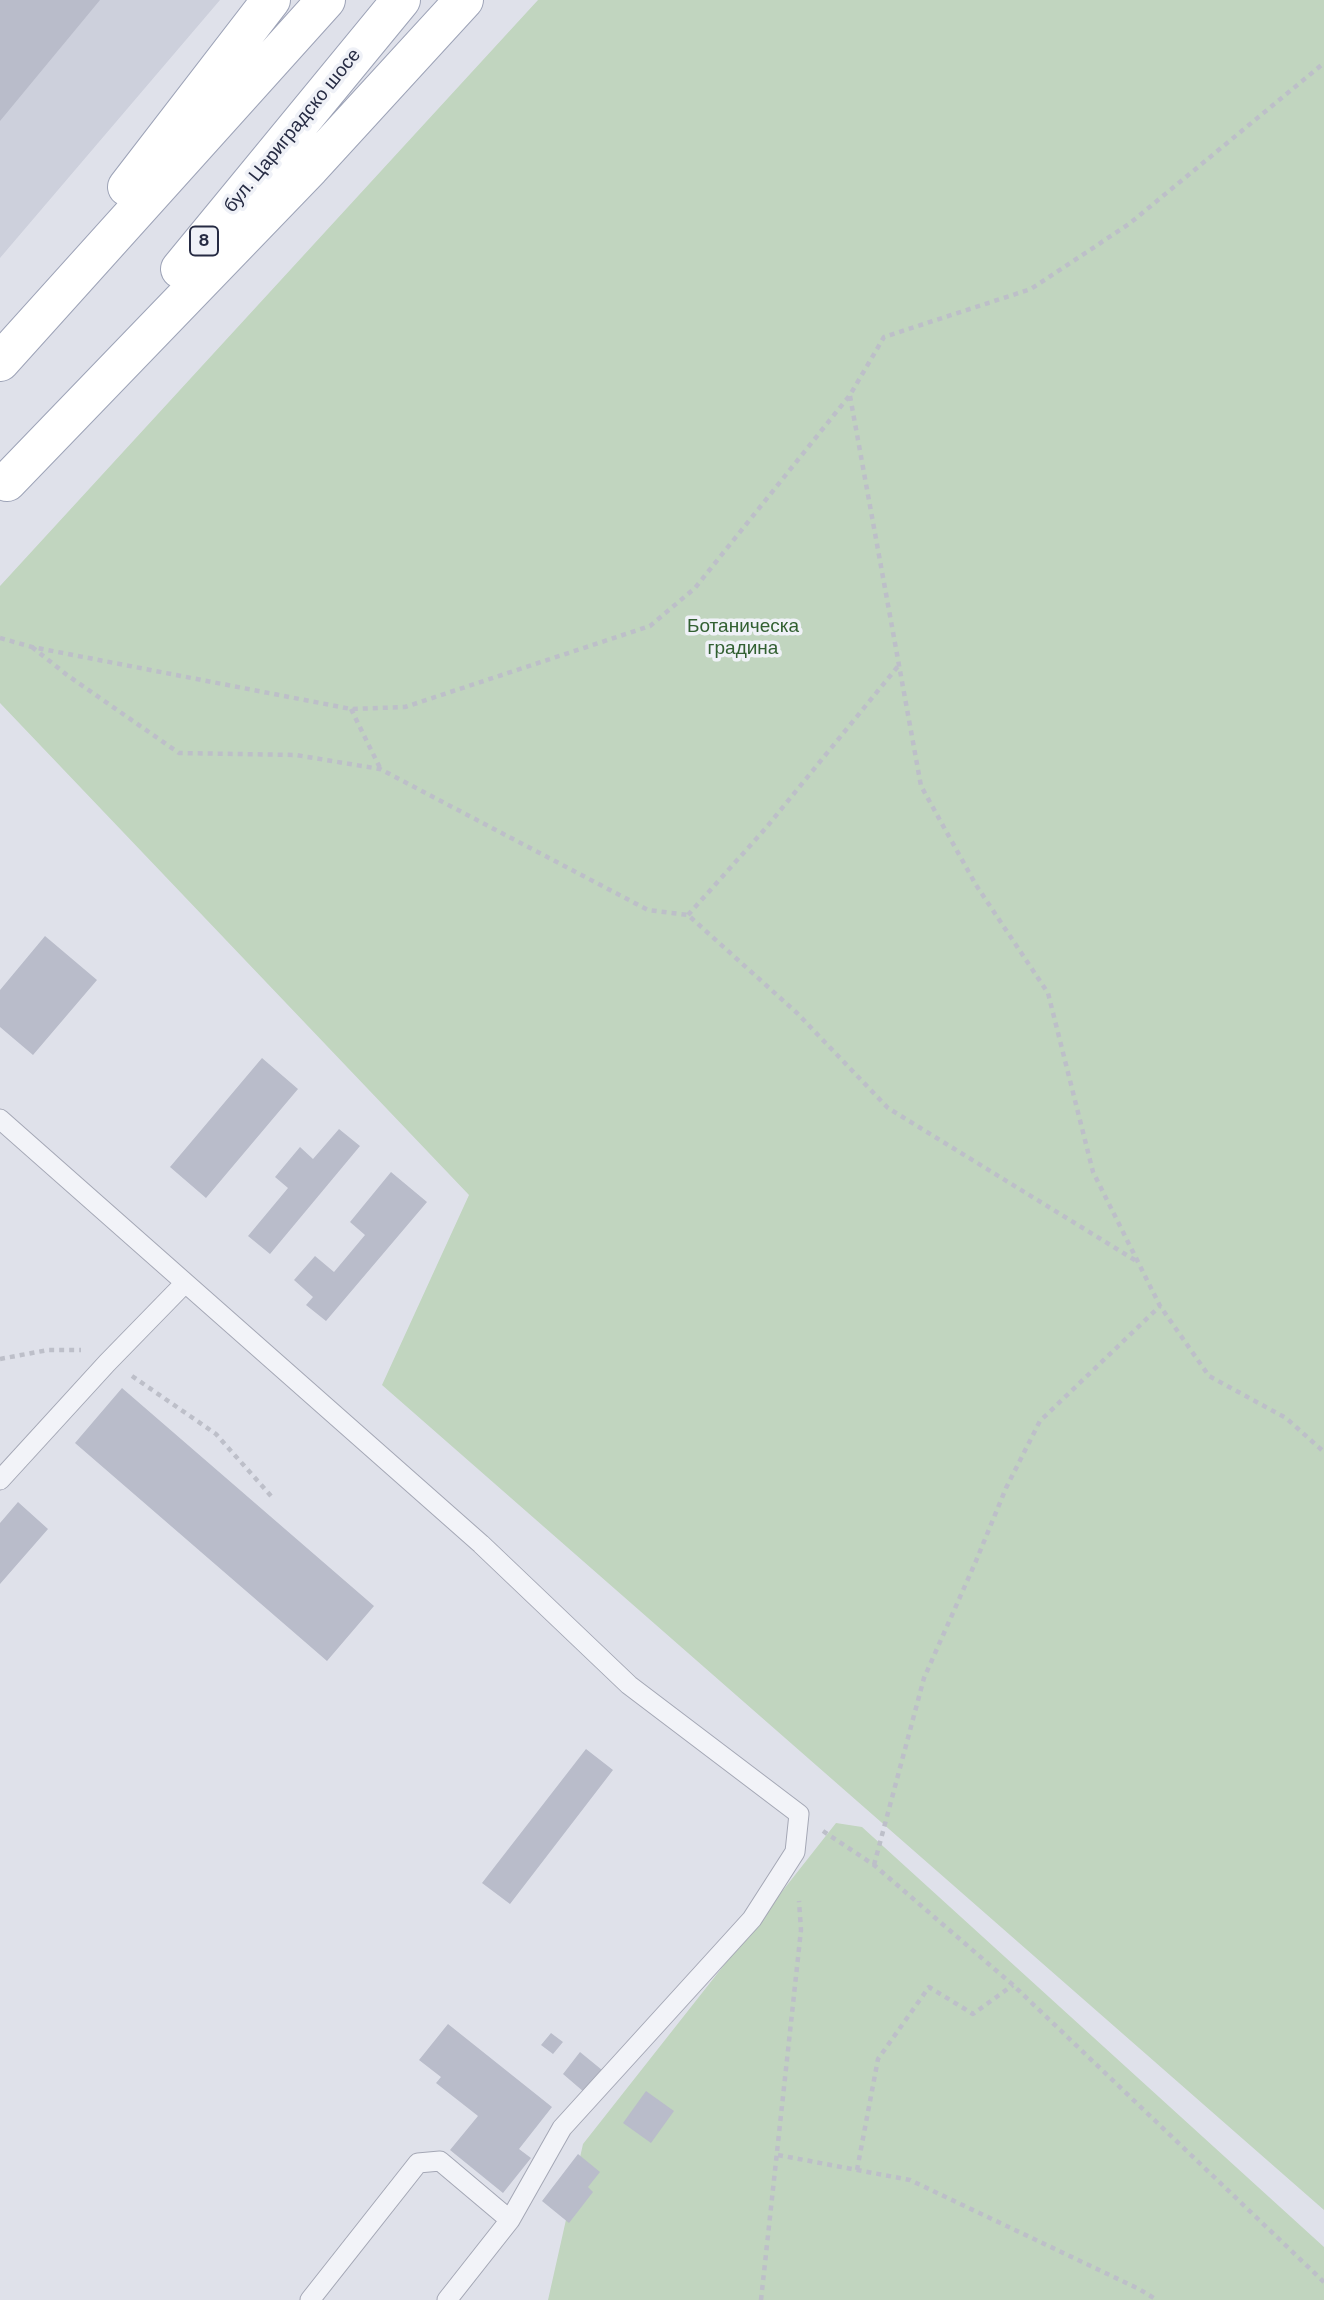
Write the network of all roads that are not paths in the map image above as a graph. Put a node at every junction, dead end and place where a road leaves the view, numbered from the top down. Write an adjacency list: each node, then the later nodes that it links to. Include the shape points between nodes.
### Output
1 (271, 0): 5 (main road)
2 (326, 0): 6 (main road)
3 (401, 0): 7 (main road, бул. Цариградско шосе / 8)
4 (464, 0): 7 (main road)
5 (0, 352)
6 (0, 362)
7 (4, 486)
8 (0, 1119): 9 (lane)
9 (185, 1283): 10 (lane); 11 (lane, via 481,1544 629,1685 799,1814 795,1852 752,1919 562,2127)
10 (0, 1480)
11 (510, 2220): 12 (lane, via 440,2161 418,2163); 13 (lane)
12 (310, 2300)
13 (447, 2300)

